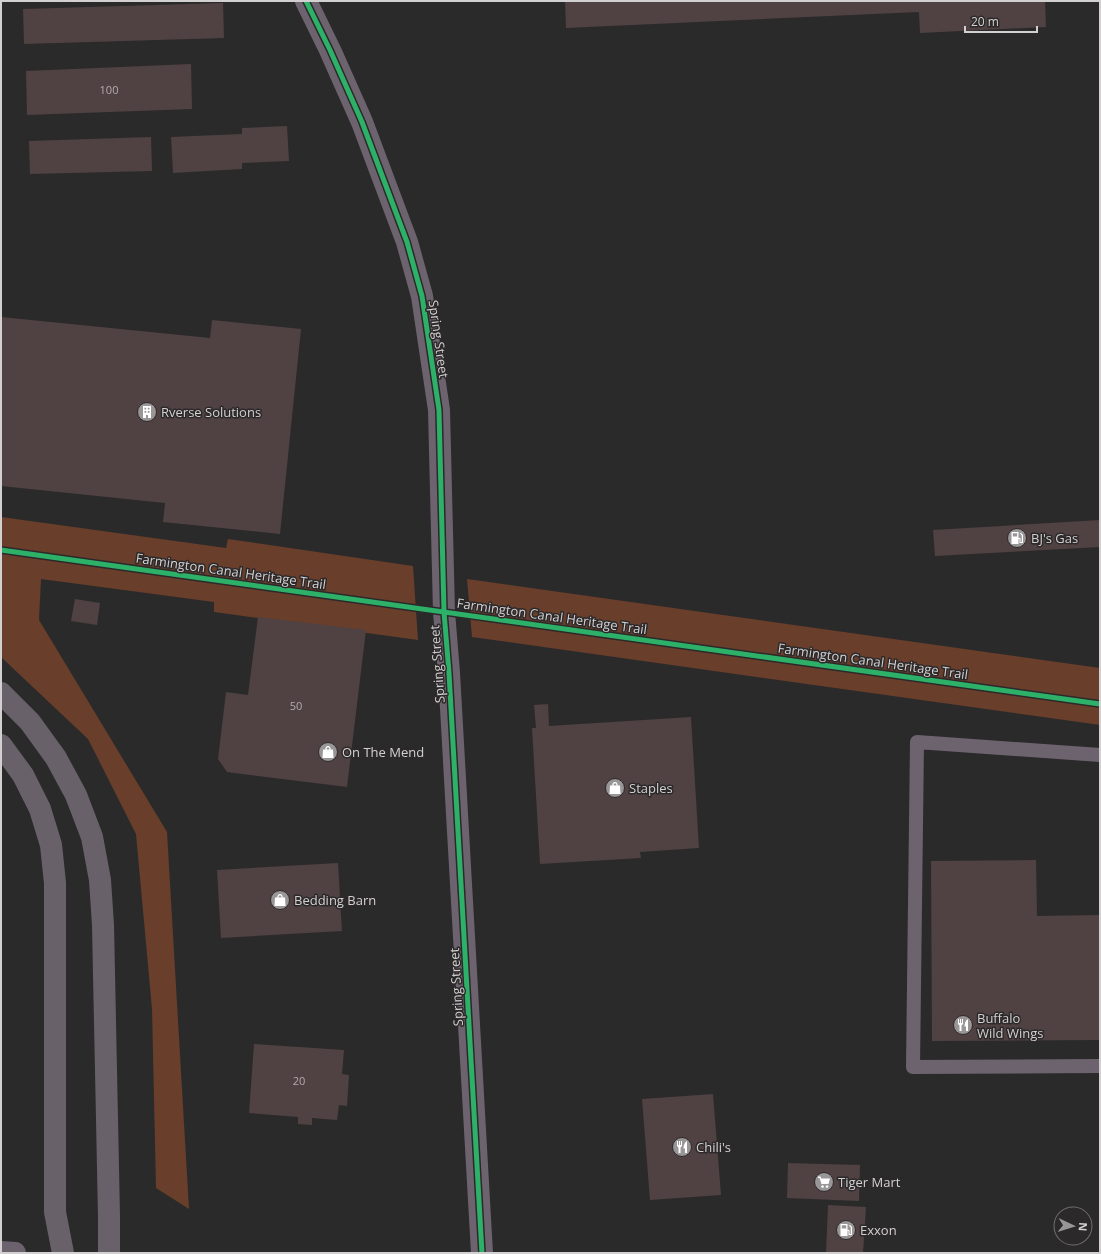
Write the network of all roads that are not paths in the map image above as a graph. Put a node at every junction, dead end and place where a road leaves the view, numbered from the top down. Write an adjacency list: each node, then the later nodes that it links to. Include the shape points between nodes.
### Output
1 (306, 1): 10 (street, Spring Street, via 362,122 406,242 422,296 438,410 444,612)
2 (1, 693): 9 (highway, via 30,722 56,758 76,795 92,837 100,880 104,940)
3 (1, 745): 8 (highway, via 23,775 40,808 51,845 55,883 55,1212)
4 (1100, 755): 5 (lane, via 917,742 913,1066)
5 (1100, 1066)
6 (1, 1252): 7 (highway)
7 (15, 1253)
8 (63, 1253)
9 (109, 1253)
10 (482, 1253)

